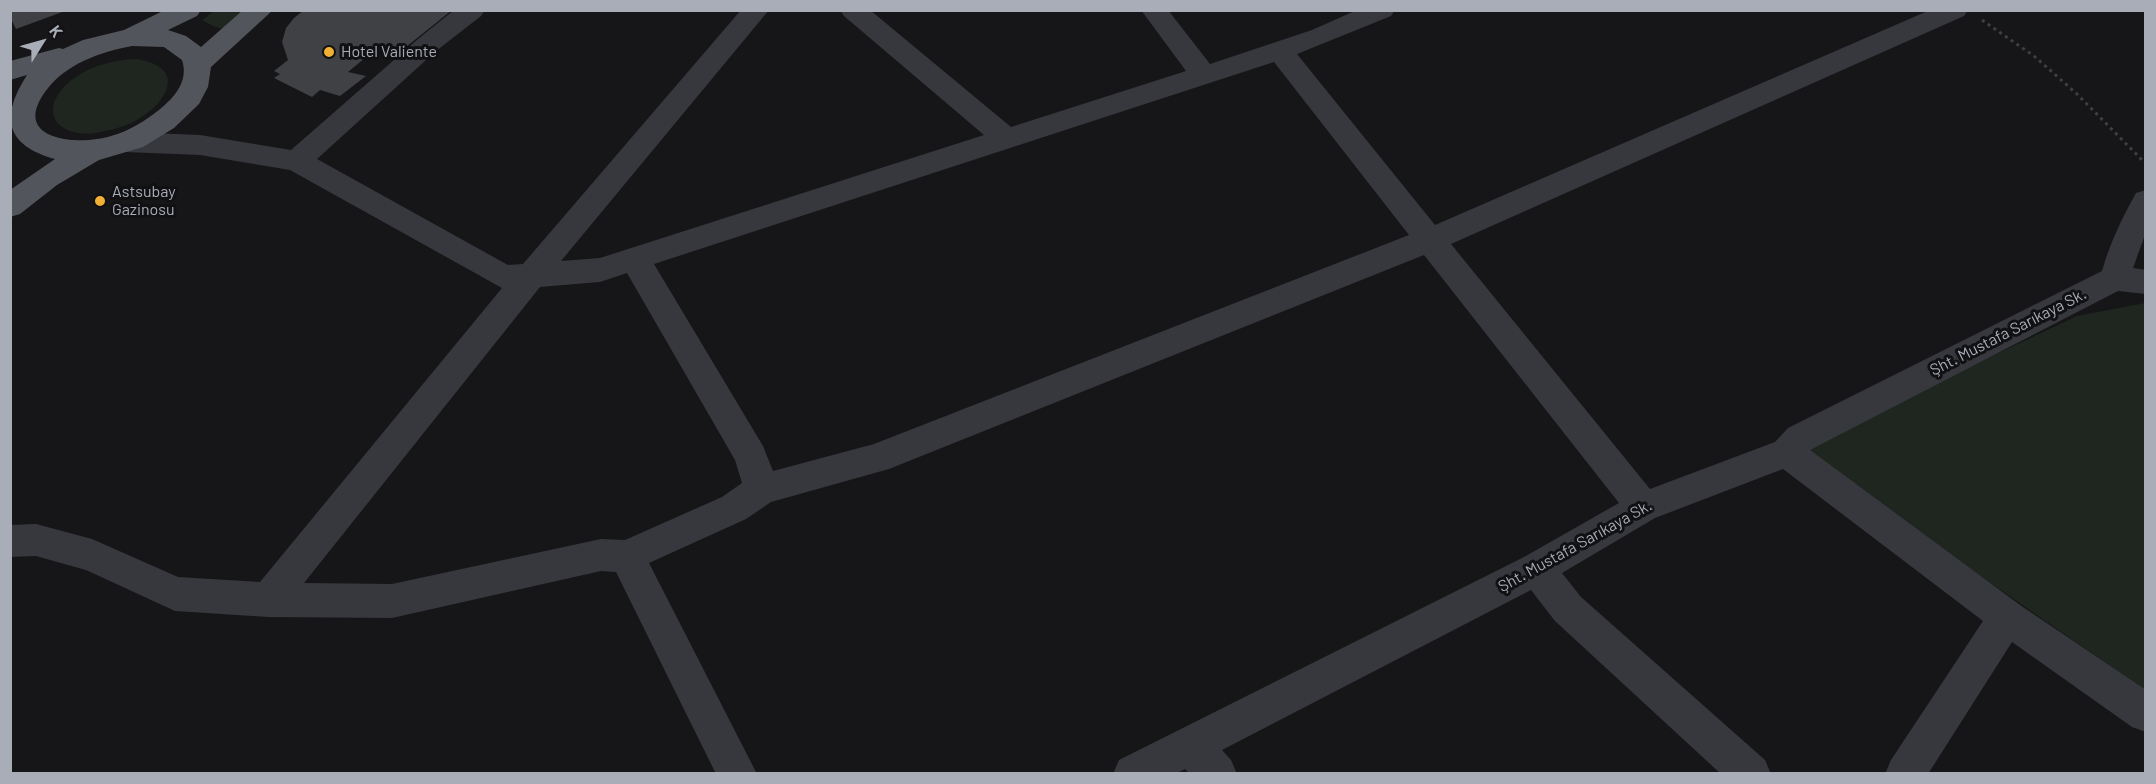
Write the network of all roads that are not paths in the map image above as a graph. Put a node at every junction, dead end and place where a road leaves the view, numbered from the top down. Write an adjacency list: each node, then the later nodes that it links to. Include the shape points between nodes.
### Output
1 (188, 10): 10 (main road)
2 (260, 10): 13 (main road)
3 (472, 10): 19 (street)
4 (756, 10): 24 (street)
5 (853, 10): 16 (street)
6 (1154, 10): 15 (street)
7 (1382, 10): 9 (street)
8 (1951, 13): 22 (street)
9 (1324, 23): 11 (street)
10 (132, 37): 12 (main road); 13 (main road, via 156,36 176,41 190,51)
11 (1280, 50): 15 (street); 22 (street)
12 (78, 52): 14 (main road); 18 (main road, via 37,81 24,98 19,115 22,129 32,141 68,152)
13 (198, 64): 17 (main road, via 198,80 174,114)
14 (10, 71)
15 (1204, 75): 16 (street)
16 (1007, 139): 23 (street)
17 (125, 142): 18 (main road); 19 (street, via 200,145)
18 (93, 150): 21 (main road, via 47,177)
19 (297, 161): 24 (street, via 504,277)
20 (2145, 201): 25 (street, via 2125,243)
21 (10, 206)
22 (1432, 239): 27 (street, via 877,459); 28 (street)
23 (635, 259): 24 (street, via 600,270); 27 (street, via 751,456)
24 (531, 275): 32 (street)
25 (2130, 280): 26 (street, Şht. Mustafa Sarıkaya Sk., via 1800,438)
26 (1787, 452): 28 (street, Şht. Mustafa Sarıkaya Sk.); 33 (street)
27 (761, 489): 30 (street, via 734,508)
28 (1643, 507): 31 (street, Şht. Mustafa Sarıkaya Sk.)
29 (10, 541): 32 (street, via 36,540 92,555 175,594)
30 (627, 556): 32 (street, via 601,555 392,601); 36 (street)
31 (1537, 569): 35 (street, Şht. Mustafa Sarıkaya Sk.); 38 (street, via 1568,609)
32 (268, 600)
33 (2007, 617): 34 (street); 39 (street)
34 (2145, 713)
35 (1204, 760): 37 (street, Şht. Mustafa Sarıkaya Sk.)
36 (737, 774)
37 (1133, 774)
38 (1751, 774)
39 (1905, 774)

